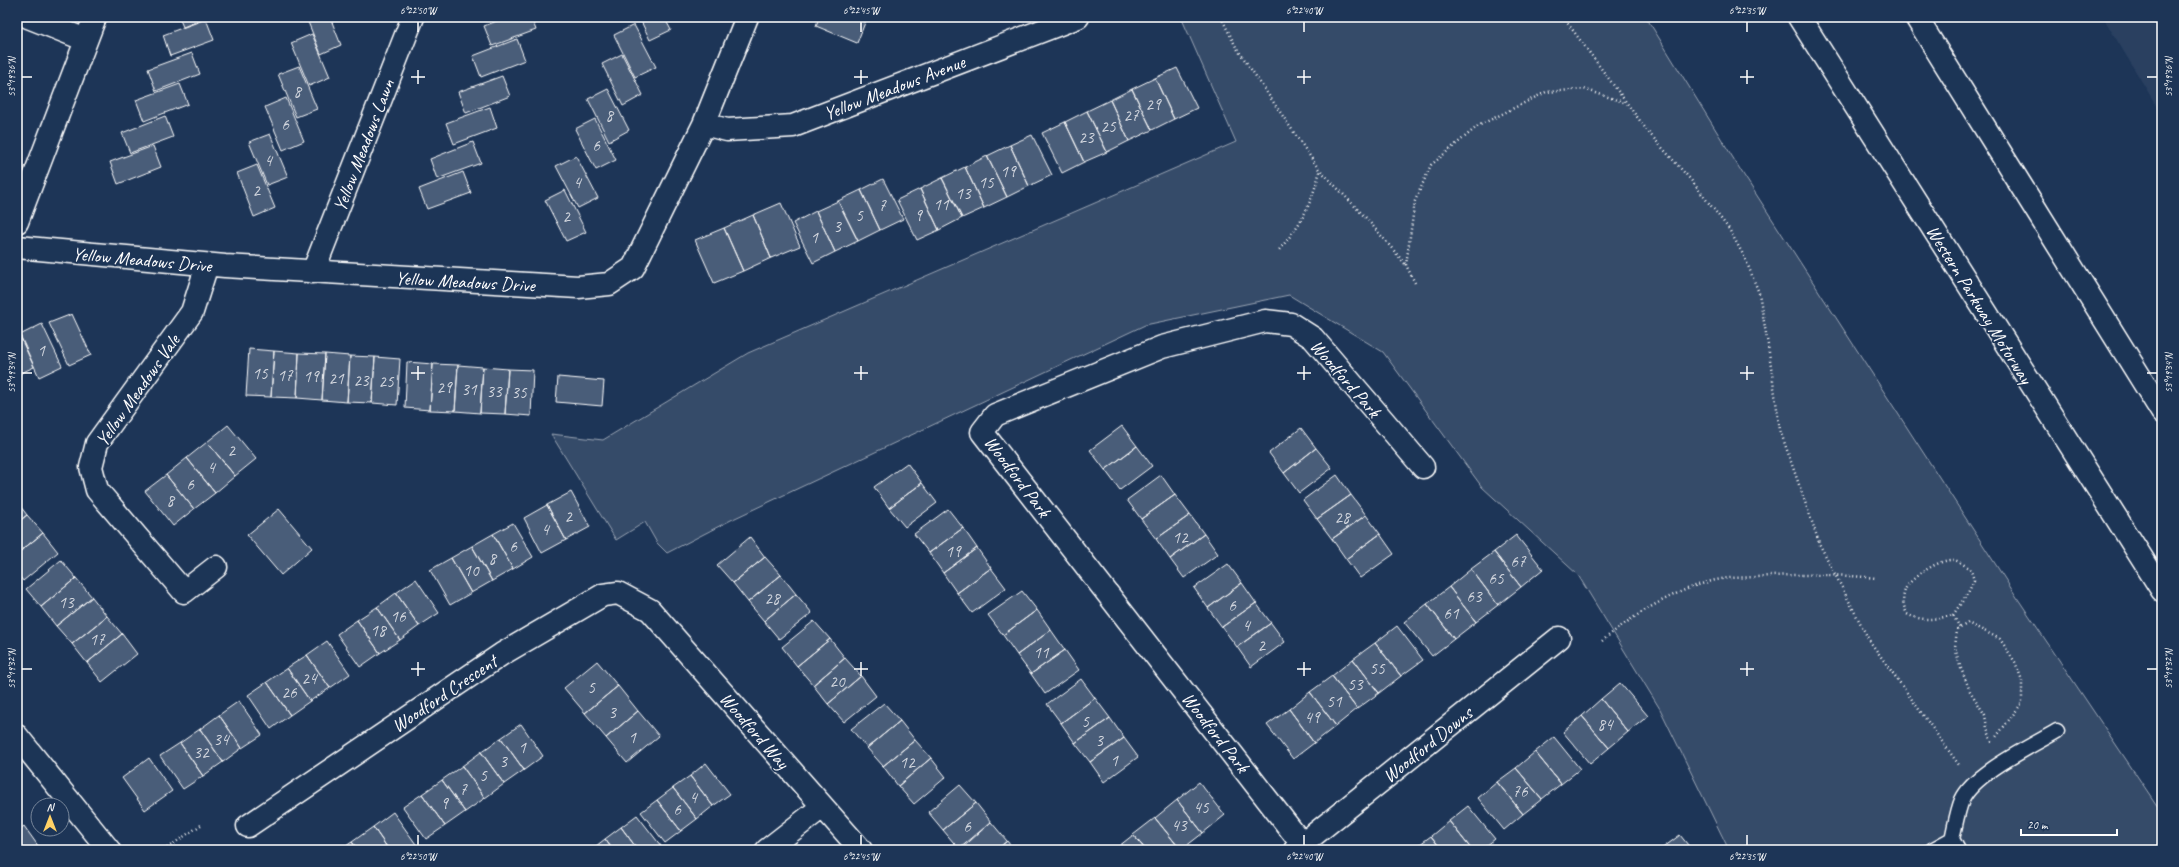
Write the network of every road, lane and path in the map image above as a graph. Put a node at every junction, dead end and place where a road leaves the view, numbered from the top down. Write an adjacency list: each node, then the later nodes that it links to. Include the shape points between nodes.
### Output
1 (28, 17): 10 (main road)
2 (95, 17): 10 (main road)
3 (413, 17): 19 (main road, Yellow Meadows Lawn)
4 (747, 17): 12 (main road, Yellow Meadows Drive)
5 (1078, 17): 12 (main road, Yellow Meadows Avenue, via 793,126 727,130)
6 (1221, 17): 13 (path, via 1236,47)
7 (1563, 17): 11 (path)
8 (1799, 17): 26 (main road, Western Parkway Motorway)
9 (1916, 17): 21 (main road)
10 (86, 40): 14 (main road)
11 (1626, 103): 18 (path, via 1584,90 1546,92 1478,126 1430,165 1415,201); 24 (path, via 1729,229 1745,258 1759,293 1780,430 1820,545)
12 (704, 124): 19 (main road, Yellow Meadows Drive, via 633,268 609,284 578,287)
13 (1320, 171): 16 (path, via 1312,201 1298,227); 18 (path, via 1367,219)
14 (17, 222)
15 (17, 247): 17 (main road, Yellow Meadows Drive)
16 (1279, 250)
17 (207, 265): 19 (main road, Yellow Meadows Drive); 23 (main road, Yellow Meadows Vale, via 192,312 97,443 90,467 97,490 184,592)
18 (1406, 265): 20 (path)
19 (313, 272)
20 (1415, 283)
21 (2162, 412)
22 (1422, 467): 41 (main road, Woodford Park, via 1314,338 1290,324 1265,321 1162,347 995,415 982,432)
23 (216, 567)
24 (1834, 574): 25 (path); 31 (path, via 1716,580 1683,591 1629,619); 36 (path, via 1869,640 1960,768)
25 (1877, 578)
26 (2162, 590)
27 (650, 610): 37 (main road, Woodford Way); 39 (main road, Woodford Crescent, via 618,593 603,596 502,654)
28 (1954, 615): 28 (path, via 1937,619 1917,619 1907,614 1902,602 1906,588 1918,575 1939,563 1953,560 1970,568 1974,580); 29 (path)
29 (1960, 628): 34 (path, via 1957,630 1955,647 1960,666 1970,691 1985,715); 34 (path, via 1968,623 2000,639 2015,662 2022,680 2022,703)
30 (1559, 638): 41 (main road, Woodford Downs)
31 (1602, 641)
32 (2057, 731): 40 (lane, via 1993,769 1973,785 1962,800)
33 (17, 736): 43 (main road)
34 (1992, 742): 35 (path)
35 (1988, 747)
36 (1966, 764)
37 (822, 808): 44 (main road); 45 (main road, Woodford Way)
38 (201, 824): 42 (path)
39 (248, 826)
40 (1955, 844): 46 (lane)
41 (1299, 847)
42 (167, 848)
43 (109, 850)
44 (767, 850)
45 (861, 850)
46 (1932, 850)

